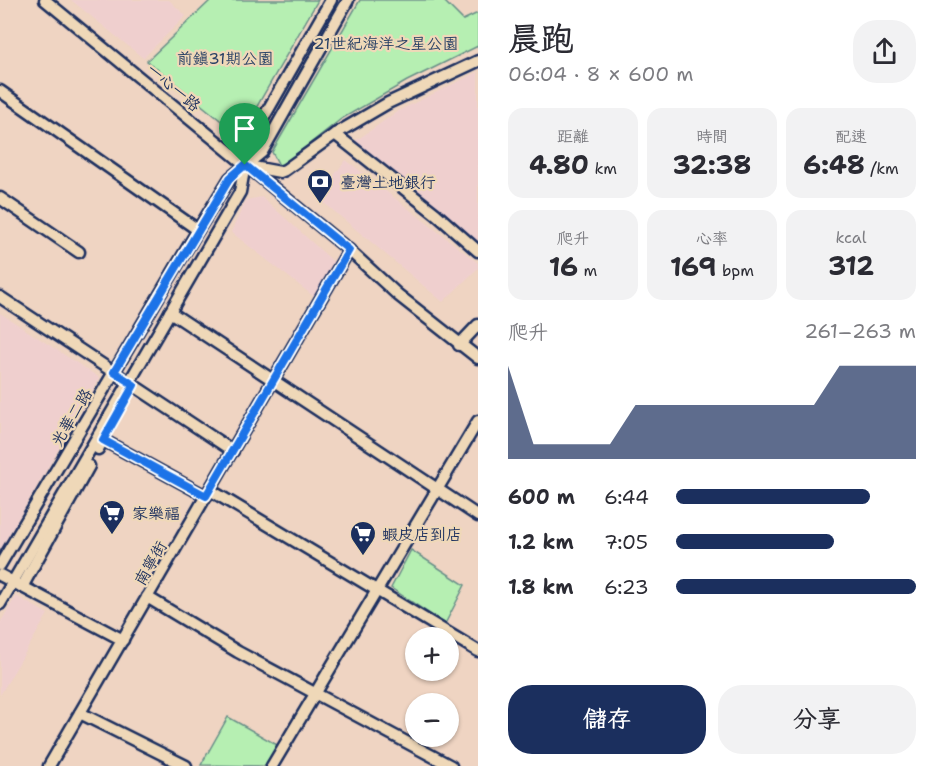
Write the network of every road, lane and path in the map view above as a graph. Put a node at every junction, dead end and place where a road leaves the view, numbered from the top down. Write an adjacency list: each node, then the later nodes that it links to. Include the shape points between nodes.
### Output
1 (45, 0): 7 (street, 一心一路)
2 (331, 0): 7 (street, via 249,143)
3 (348, 0): 7 (street, via 262,152)
4 (478, 62): 6 (street, via 388,103)
5 (0, 91): 9 (street)
6 (335, 134): 7 (street, via 280,172); 11 (street)
7 (245, 165): 9 (street, 光華二路, via 230,178); 10 (street, 一心一路); 14 (street, 光華二路, via 240,192)
8 (0, 198): 12 (street)
9 (198, 230): 18 (street, 光華二路)
10 (349, 250): 16 (street, 一心一路); 19 (street, 南寧街)
11 (478, 251)
12 (79, 252)
13 (0, 297): 18 (street)
14 (170, 312): 19 (street); 20 (street, 光華二路)
15 (478, 325): 16 (street)
16 (459, 345): 17 (street, 一心一路)
17 (478, 358)
18 (114, 372): 20 (street); 24 (street, 光華二路)
19 (274, 379): 23 (street, 南寧街); 26 (street)
20 (132, 384): 22 (street); 23 (street); 25 (street, 光華二路)
21 (478, 421): 26 (street)
22 (103, 440): 27 (street); 31 (street)
23 (233, 451): 27 (street, 南寧街)
24 (51, 480): 25 (street); 29 (street, 光華二路)
25 (67, 489): 31 (street, 光華二路)
26 (438, 489): 28 (street); 32 (street)
27 (208, 493): 32 (street); 33 (street, 南寧街)
28 (478, 516)
29 (0, 565)
30 (0, 575): 31 (street)
31 (17, 584): 34 (street, 光華二路); 35 (street)
32 (377, 590): 36 (street); 37 (street)
33 (147, 597): 35 (street, 南寧街); 37 (street)
34 (0, 604)
35 (123, 640): 38 (street, 南寧街)
36 (478, 651)
37 (316, 694): 41 (street); 42 (street)
38 (80, 713): 39 (street, 南寧街); 40 (street)
39 (49, 766)
40 (186, 766)
41 (272, 766)
42 (451, 766)

